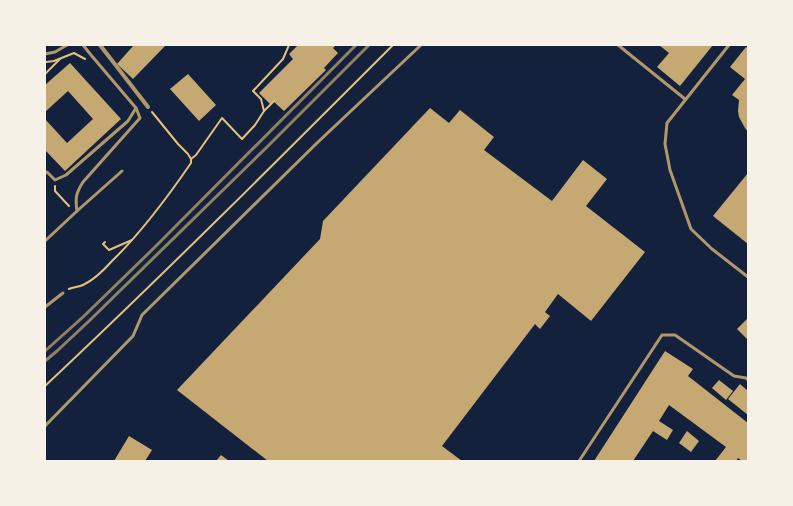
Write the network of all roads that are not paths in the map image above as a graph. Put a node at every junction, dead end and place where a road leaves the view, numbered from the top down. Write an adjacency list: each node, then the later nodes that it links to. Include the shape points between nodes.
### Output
1 (67, 45): 7 (lane)
2 (84, 45): 9 (lane)
3 (100, 45): 10 (street)
4 (421, 45): 19 (lane, via 142,315 133,336)
5 (618, 45): 8 (lane)
6 (729, 45): 8 (lane)
7 (45, 54)
8 (685, 99): 15 (lane, via 667,123 665,144 670,170 691,229)
9 (136, 108): 12 (lane, via 128,120 66,175 55,180); 13 (lane, via 140,118 78,190)
10 (148, 108)
11 (122, 170): 13 (lane)
12 (45, 173)
13 (76, 212): 14 (lane)
14 (45, 241)
15 (748, 278)
16 (63, 293): 17 (lane)
17 (45, 307)
18 (748, 380): 20 (lane, via 734,376 675,335 662,335)
19 (45, 426)
20 (579, 461)

